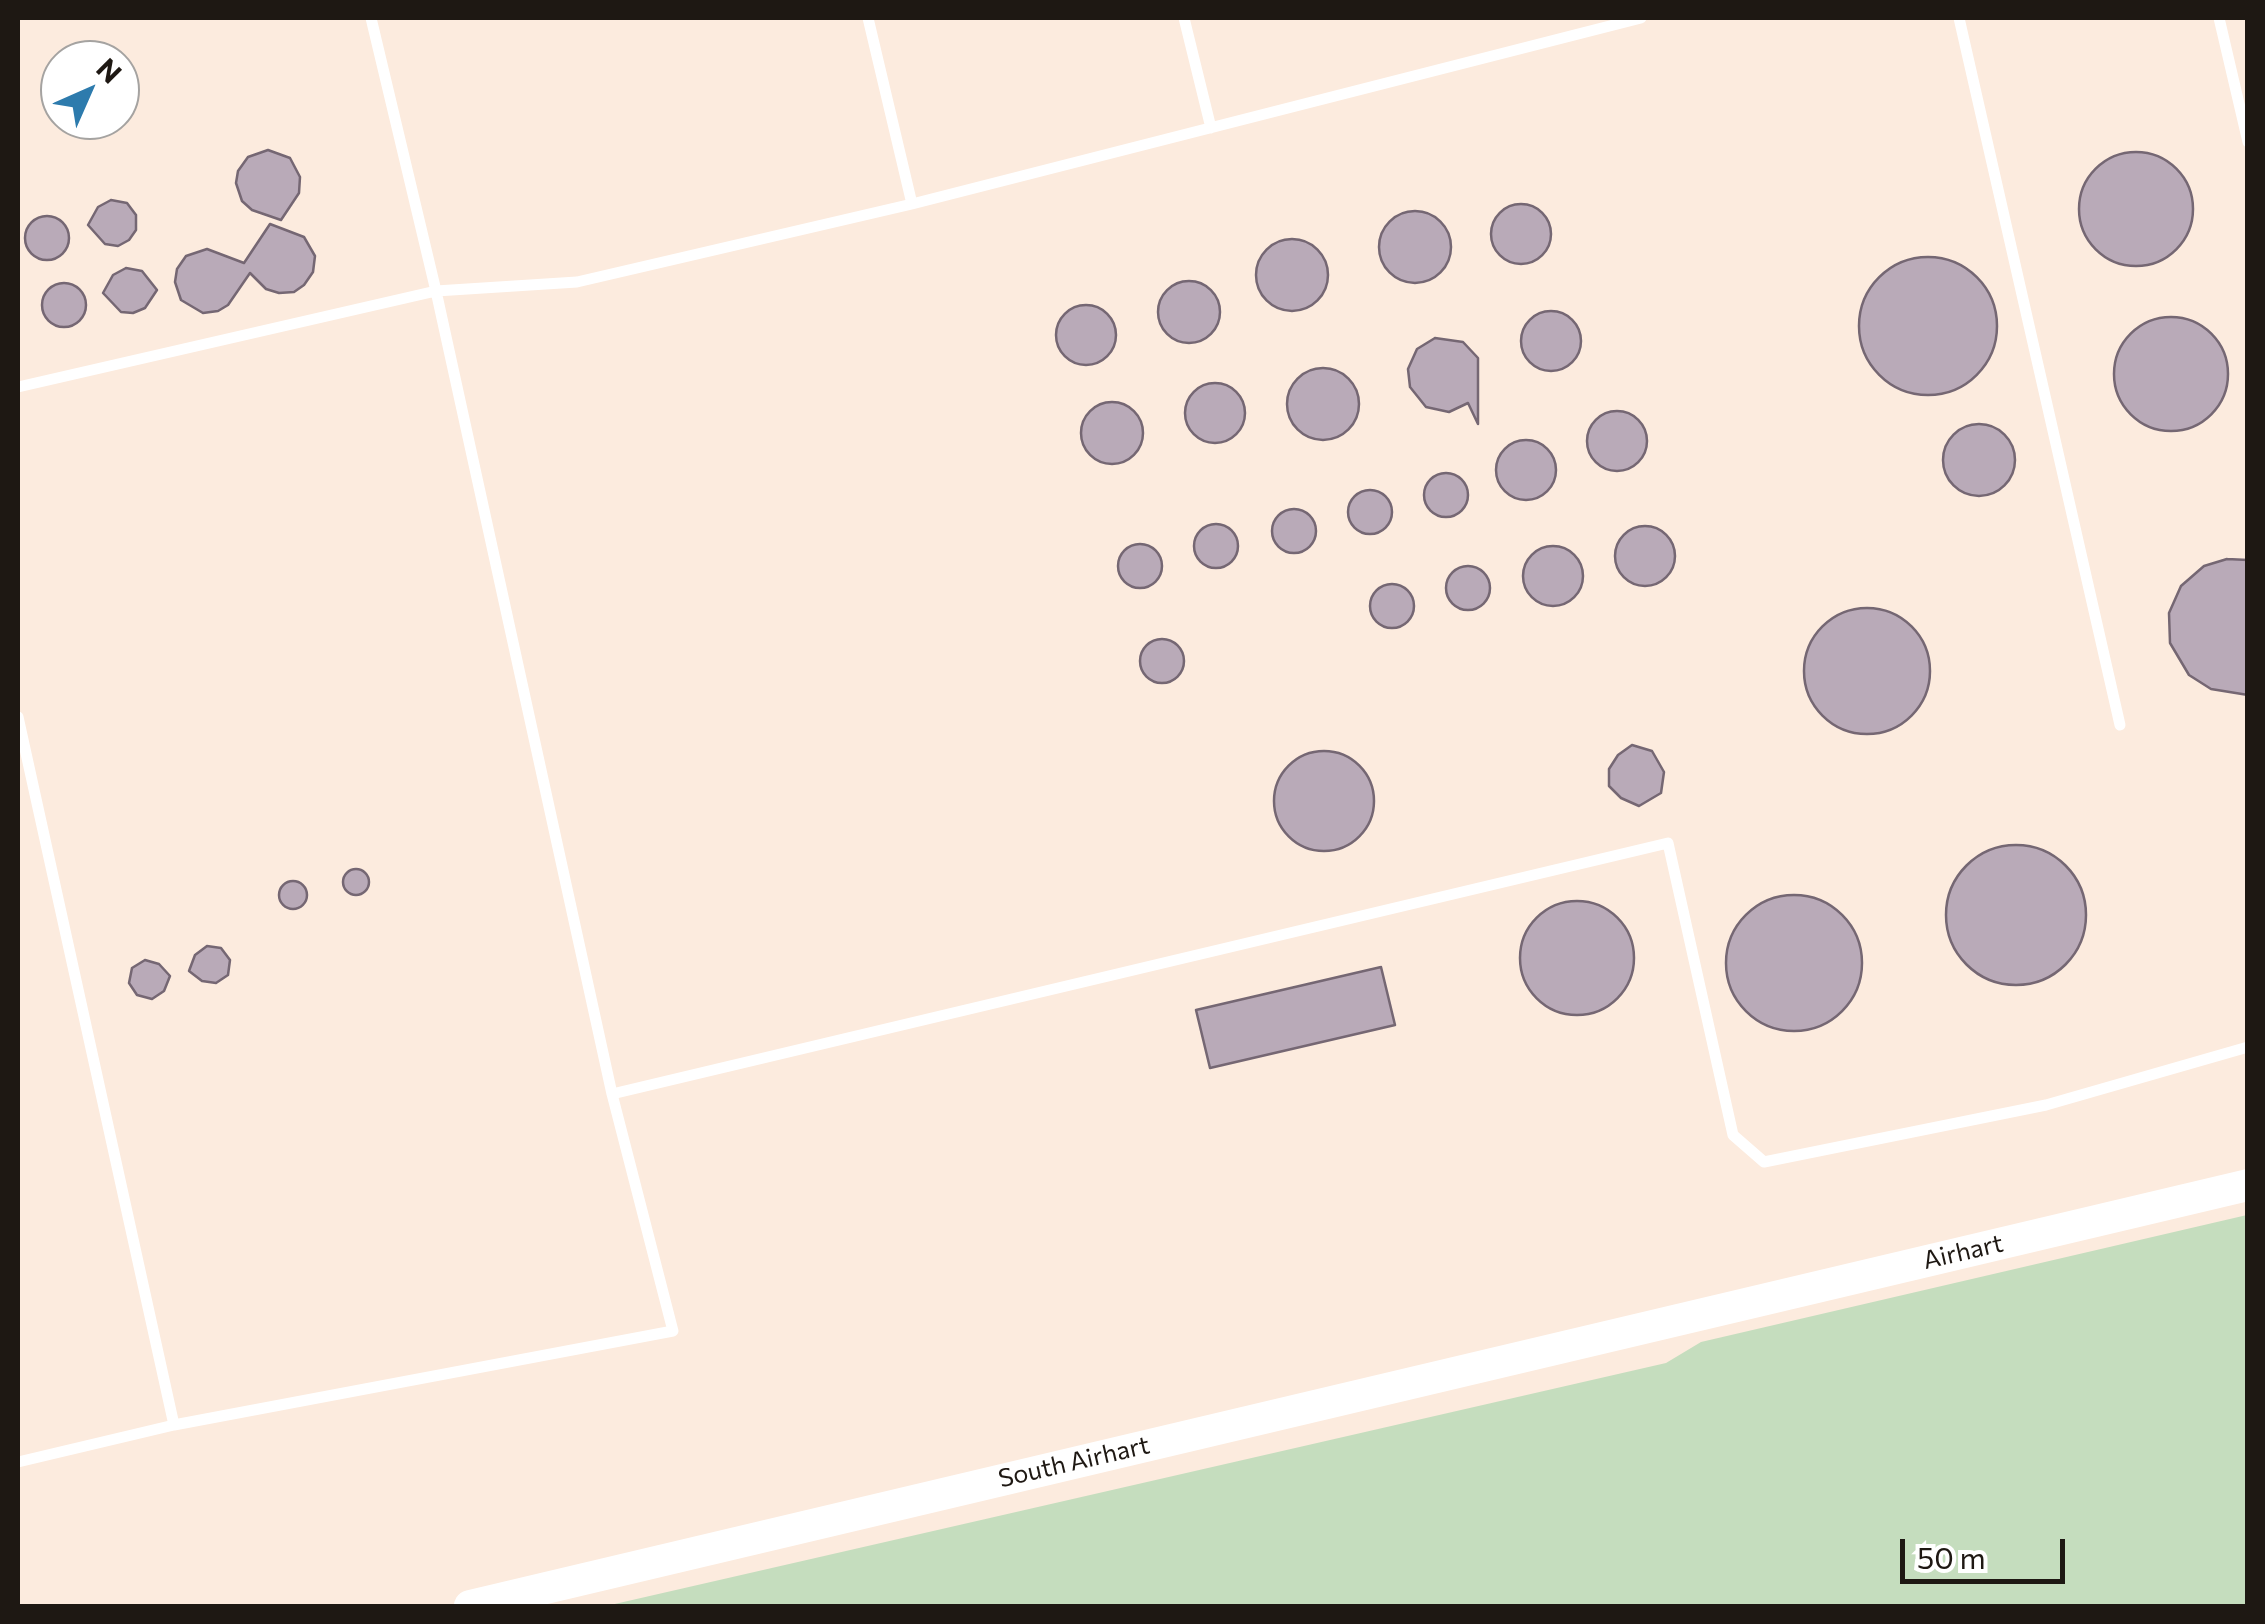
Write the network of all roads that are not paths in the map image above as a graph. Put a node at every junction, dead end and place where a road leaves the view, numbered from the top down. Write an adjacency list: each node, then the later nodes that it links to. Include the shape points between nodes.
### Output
1 (371, 18): 10 (lane)
2 (868, 18): 9 (lane)
3 (1184, 18): 7 (lane)
4 (1641, 18): 7 (lane)
5 (1958, 18): 13 (lane)
6 (2220, 18): 8 (lane)
7 (1210, 128): 9 (lane)
8 (2248, 142)
9 (912, 204): 10 (lane, via 577,282)
10 (436, 290): 11 (lane); 15 (lane)
11 (18, 387)
12 (18, 717): 18 (lane)
13 (2120, 724)
14 (2248, 1047): 15 (lane, via 2046,1105 1764,1162 1733,1135 1668,843)
15 (612, 1094): 18 (lane, via 673,1331)
16 (2248, 1185): 17 (street, Airhart)
17 (1678, 1318): 20 (street, South Airhart)
18 (174, 1425): 19 (lane)
19 (18, 1462)
20 (470, 1606)

